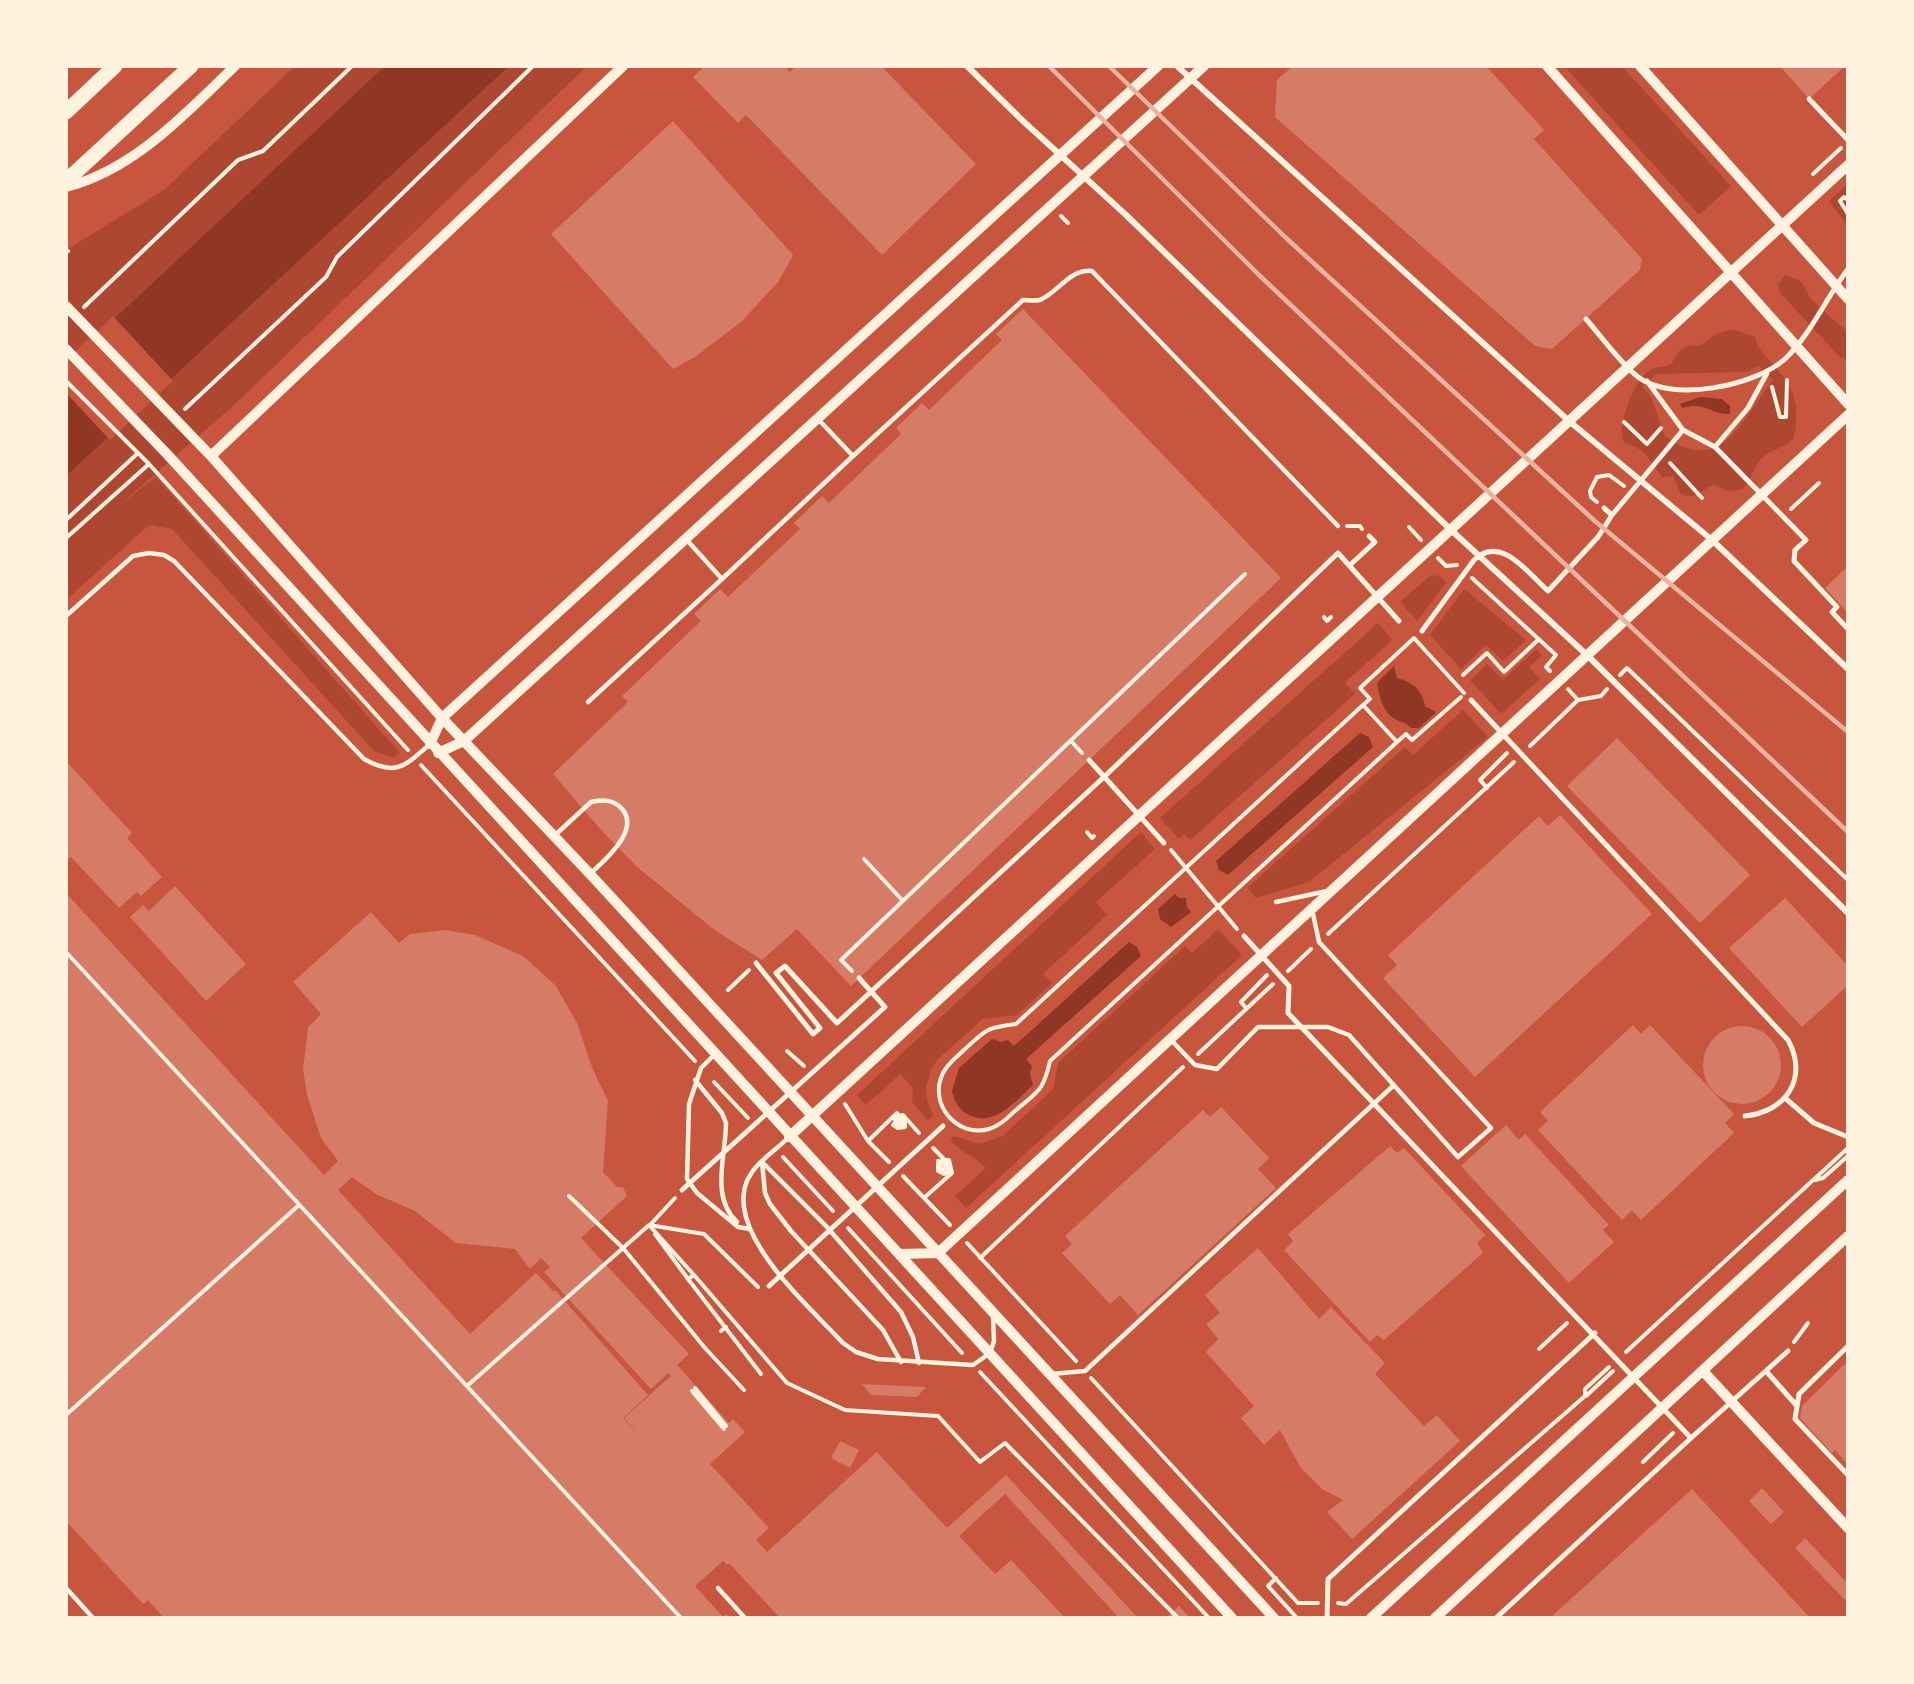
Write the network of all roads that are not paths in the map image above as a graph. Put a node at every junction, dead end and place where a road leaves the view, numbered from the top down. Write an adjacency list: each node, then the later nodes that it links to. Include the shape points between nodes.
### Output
1 (115, 66): 13 (main road)
2 (191, 66): 18 (main road)
3 (235, 66): 19 (street, via 140,150 104,173)
4 (622, 66): 35 (street)
5 (967, 66): 15 (street)
6 (1158, 66): 15 (street)
7 (1177, 66): 11 (street)
8 (1204, 66): 11 (street)
9 (1547, 66): 22 (street)
10 (1640, 66): 20 (street)
11 (1191, 79): 17 (street); 32 (street)
12 (1809, 99): 14 (street)
13 (66, 112)
14 (1848, 142)
15 (1061, 156): 17 (street); 56 (street)
16 (1848, 165): 20 (street)
17 (1084, 177): 31 (street); 42 (street)
18 (66, 181)
19 (66, 186)
20 (1782, 225): 22 (street); 23 (street)
21 (1848, 269): 27 (street, via 1796,346)
22 (1730, 272): 29 (street); 32 (street)
23 (1848, 299)
24 (66, 306): 35 (street)
25 (1586, 318): 28 (street, via 1638,377)
26 (66, 349): 58 (street)
27 (1767, 373): 28 (street, via 1738,384 1708,389 1677,388); 34 (street, via 1748,408)
28 (1647, 381): 33 (street)
29 (1848, 404)
30 (1848, 415): 45 (street)
31 (818, 419): 36 (lane); 44 (street)
32 (1569, 421): 42 (street); 45 (street)
33 (1683, 430): 34 (street); 38 (street)
34 (1715, 447): 50 (street, via 1806,540 1795,550 1794,561 1836,607 1832,612)
35 (212, 456): 56 (street)
36 (853, 456): 41 (lane, via 1023,300 1041,300 1075,274 1092,271); 47 (lane)
37 (1624, 486): 38 (street)
38 (1631, 491): 40 (street)
39 (1604, 508): 40 (street)
40 (1612, 514): 51 (street, via 1598,537 1548,591 1508,555 1498,550 1482,553)
41 (1338, 526)
42 (1451, 530): 52 (street); 78 (street)
43 (1369, 536): 46 (street, via 1375,543)
44 (686, 539): 47 (lane); 57 (street)
45 (1712, 540): 52 (street); 53 (street)
46 (1350, 565): 49 (street); 61 (street, via 1338,553)
47 (722, 579): 55 (lane)
48 (66, 616): 58 (lane, via 134,556 164,555 364,759 390,769 402,768)
49 (1399, 621)
50 (1848, 629)
51 (1422, 631)
52 (1587, 655): 65 (street); 68 (street)
53 (1848, 669)
54 (1471, 700): 77 (street, via 1788,1040 1796,1066)
55 (588, 702)
56 (442, 718): 57 (street); 58 (street)
57 (464, 741): 59 (street); 62 (street)
58 (430, 744): 59 (street)
59 (438, 753): 74 (street)
60 (1089, 760): 61 (street)
61 (1104, 777): 63 (street); 72 (street)
62 (554, 836): 64 (street); 64 (lane, via 591,802 613,802 622,809 627,820 624,836 614,852)
63 (1164, 843)
64 (590, 874): 78 (street)
65 (1333, 890): 66 (lane); 67 (street)
66 (1276, 902)
67 (1312, 909): 73 (street); 76 (lane, via 1319,942 1491,1128 1458,1157)
68 (1848, 913)
69 (1244, 936): 92 (street, via 1289,986 1288,1013)
70 (756, 963): 72 (street, via 813,1034 820,1028 776,973 785,966 837,1023)
71 (859, 978): 72 (street)
72 (871, 992): 85 (street, via 885,1007)
73 (1170, 1039): 76 (lane, via 1195,1065 1216,1069 1258,1028 1328,1026 1349,1035); 88 (street)
74 (715, 1054): 75 (lane); 81 (street)
75 (695, 1080): 86 (lane, via 726,1123 722,1185 725,1208 739,1225); 86 (lane, via 689,1104 687,1179 738,1227)
76 (1394, 1085): 100 (lane, via 1085,1371)
77 (1785, 1098): 79 (street, via 1771,1110); 82 (street, via 1814,1124)
78 (813, 1116): 81 (street); 88 (street)
79 (1745, 1116)
80 (943, 1126): 90 (street)
81 (789, 1137): 83 (lane); 89 (street)
82 (1848, 1137)
83 (762, 1162): 86 (lane, via 751,1172 746,1188 744,1205); 96 (lane, via 770,1204 790,1231 883,1330); 97 (lane, via 826,1226 901,1312)
84 (1848, 1180): 112 (street)
85 (682, 1190)
86 (750, 1229): 96 (lane, via 759,1250 843,1343 863,1355)
87 (1848, 1236): 98 (street)
88 (938, 1253): 89 (street); 91 (street)
89 (900, 1254): 95 (street)
90 (769, 1286)
91 (992, 1310): 95 (lane, via 995,1327); 100 (street)
92 (1594, 1333): 102 (street); 111 (street, via 1328,1578)
93 (1848, 1346): 101 (street, via 1799,1394)
94 (1788, 1352): 99 (street)
95 (990, 1353): 97 (lane, via 973,1365); 109 (street)
96 (900, 1362): 97 (lane)
97 (919, 1363)
98 (1703, 1371): 104 (street); 113 (street)
99 (1766, 1371): 101 (street); 102 (street)
100 (1051, 1374): 110 (street)
101 (1797, 1406): 103 (street, via 1795,1419)
102 (1691, 1437): 114 (street)
103 (1848, 1475)
104 (1848, 1528)
105 (66, 1588): 107 (lane)
106 (718, 1588): 108 (lane)
107 (93, 1618)
108 (745, 1618)
109 (1232, 1618)
110 (1274, 1618)
111 (1327, 1618)
112 (1371, 1618)
113 (1435, 1618)
114 (1496, 1618)

